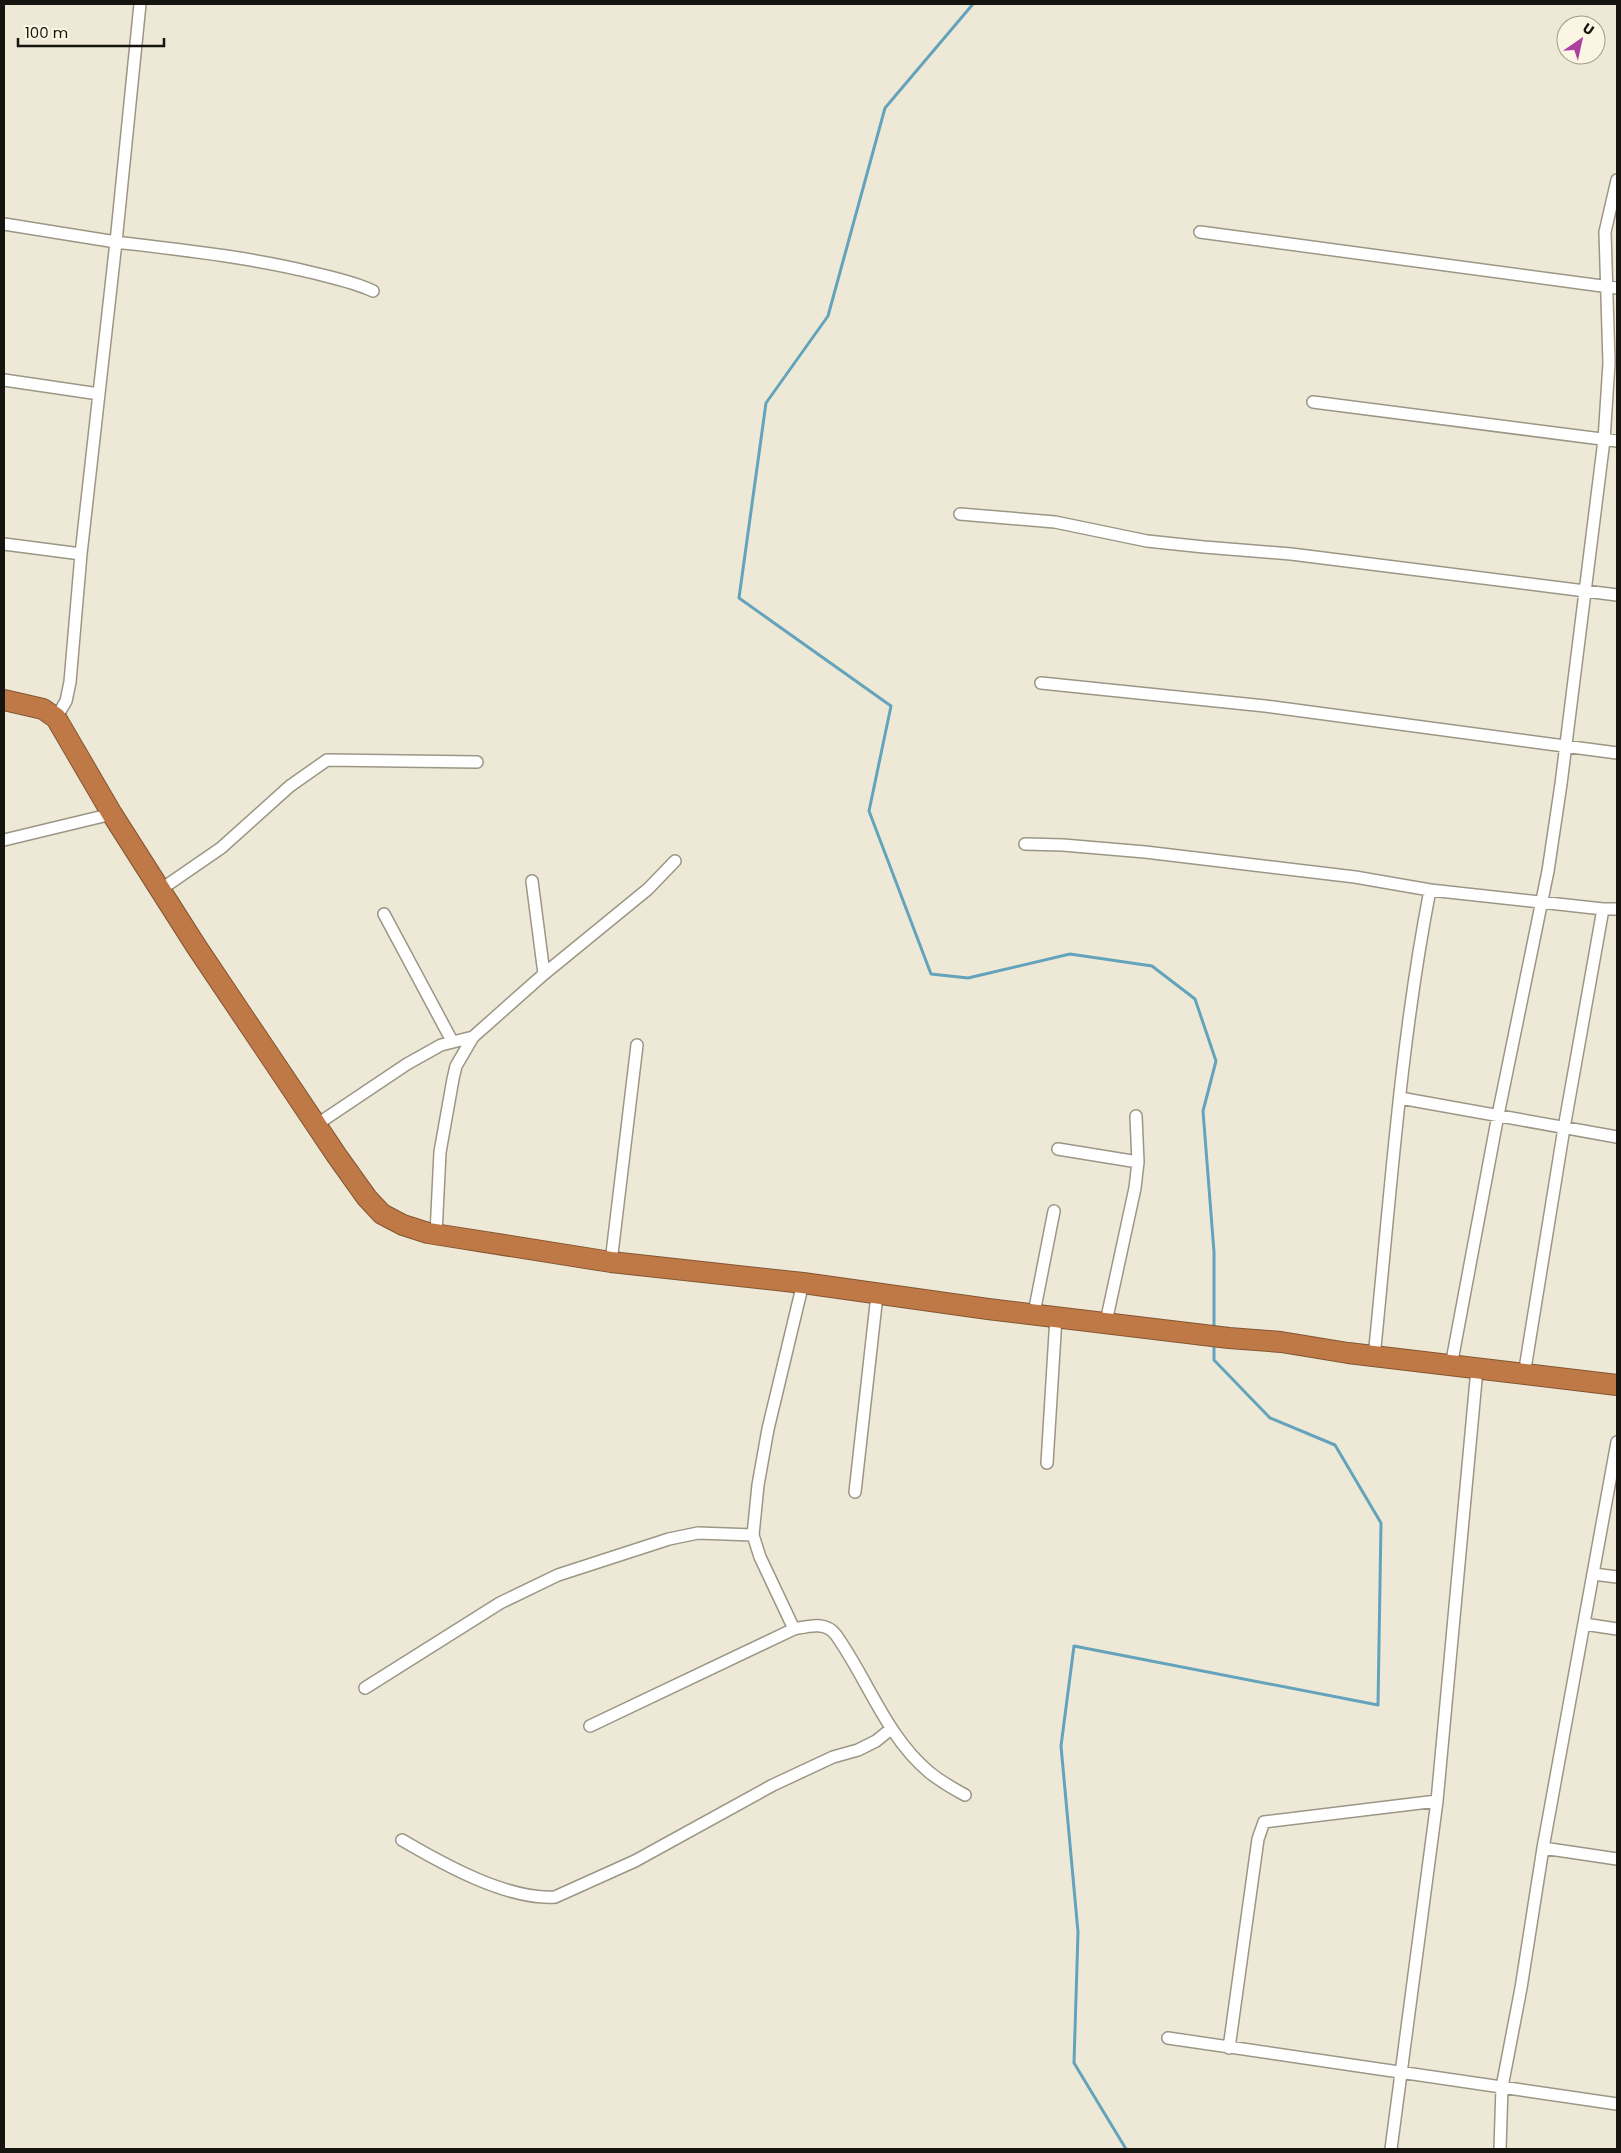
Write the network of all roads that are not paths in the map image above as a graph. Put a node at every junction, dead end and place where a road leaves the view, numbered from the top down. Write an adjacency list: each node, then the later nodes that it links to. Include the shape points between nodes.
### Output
1 (140, 4): 5 (street)
2 (1617, 180): 6 (street, via 1604,232)
3 (4, 224): 5 (street)
4 (1200, 232): 6 (street)
5 (116, 242): 7 (street, via 236,257 361,285); 9 (street)
6 (1612, 287): 11 (street)
7 (373, 291)
8 (4, 380): 9 (street)
9 (99, 394): 15 (street)
10 (1313, 402): 11 (street)
11 (1604, 440): 12 (street); 16 (street)
12 (1617, 441)
13 (960, 514): 16 (street, via 1055,522 1147,541 1292,554)
14 (4, 544): 15 (street)
15 (81, 554): 20 (street, via 70,682 66,702)
16 (1584, 591): 17 (street); 21 (street)
17 (1617, 595)
18 (1041, 683): 21 (street, via 1265,706)
19 (4, 700): 20 (highway, via 43,709)
20 (56, 718): 24 (highway)
21 (1566, 746): 22 (street); 31 (street)
22 (1617, 753)
23 (477, 762): 29 (street, via 327,760 290,786 221,848)
24 (112, 814): 25 (street); 29 (highway)
25 (4, 840)
26 (1025, 844): 30 (street, via 1145,852 1354,877)
27 (675, 862): 35 (street, via 648,889)
28 (532, 881): 35 (street)
29 (160, 890): 42 (highway)
30 (1430, 890): 31 (street); 39 (street, via 1415,967)
31 (1542, 902): 33 (street); 40 (street)
32 (1617, 909): 33 (street)
33 (1604, 910): 43 (street)
34 (384, 914): 37 (street)
35 (544, 974): 36 (street)
36 (473, 1037): 37 (street); 48 (street, via 456,1066 453,1079 440,1152)
37 (452, 1041): 42 (street, via 407,1064)
38 (637, 1045): 49 (street)
39 (1400, 1098): 40 (street); 55 (street)
40 (1498, 1115): 43 (street); 56 (street)
41 (1136, 1116): 46 (street)
42 (316, 1125): 48 (highway, via 367,1198 382,1214 403,1225)
43 (1564, 1128): 44 (street); 58 (street)
44 (1617, 1137)
45 (1058, 1149): 46 (street)
46 (1138, 1162): 54 (street, via 1132,1207)
47 (1054, 1211): 52 (street)
48 (436, 1234): 49 (highway)
49 (611, 1262): 50 (highway)
50 (803, 1283): 51 (highway); 63 (street, via 768,1429)
51 (877, 1295): 52 (highway); 62 (street)
52 (1034, 1313): 53 (highway)
53 (1056, 1317): 54 (highway); 61 (street)
54 (1106, 1322): 55 (highway, via 1280,1342)
55 (1374, 1357): 56 (highway)
56 (1451, 1366): 57 (highway)
57 (1477, 1369): 58 (highway); 73 (street)
58 (1524, 1374): 59 (highway)
59 (1617, 1385)
60 (1617, 1442): 64 (street)
61 (1047, 1462)
62 (855, 1492)
63 (753, 1535): 67 (street, via 760,1558); 69 (street, via 698,1533 669,1539 558,1576 500,1603)
64 (1593, 1574): 65 (street); 66 (street)
65 (1617, 1577)
66 (1584, 1624): 68 (street); 75 (street)
67 (794, 1629): 70 (street); 71 (street, via 811,1625 834,1631)
68 (1617, 1629)
69 (365, 1688)
70 (590, 1726)
71 (891, 1729): 72 (street, via 927,1771); 74 (street, via 876,1741 773,1785 635,1861 555,1897 542,1898 515,1892 471,1876)
72 (965, 1795)
73 (1438, 1801): 78 (street, via 1264,1822 1258,1839); 79 (street)
74 (402, 1840)
75 (1543, 1848): 76 (street); 80 (street)
76 (1617, 1859)
77 (1168, 2038): 78 (street)
78 (1229, 2048): 79 (street)
79 (1400, 2071): 80 (street); 82 (street)
80 (1502, 2087): 81 (street); 83 (street)
81 (1617, 2104)
82 (1391, 2149)
83 (1500, 2149)

